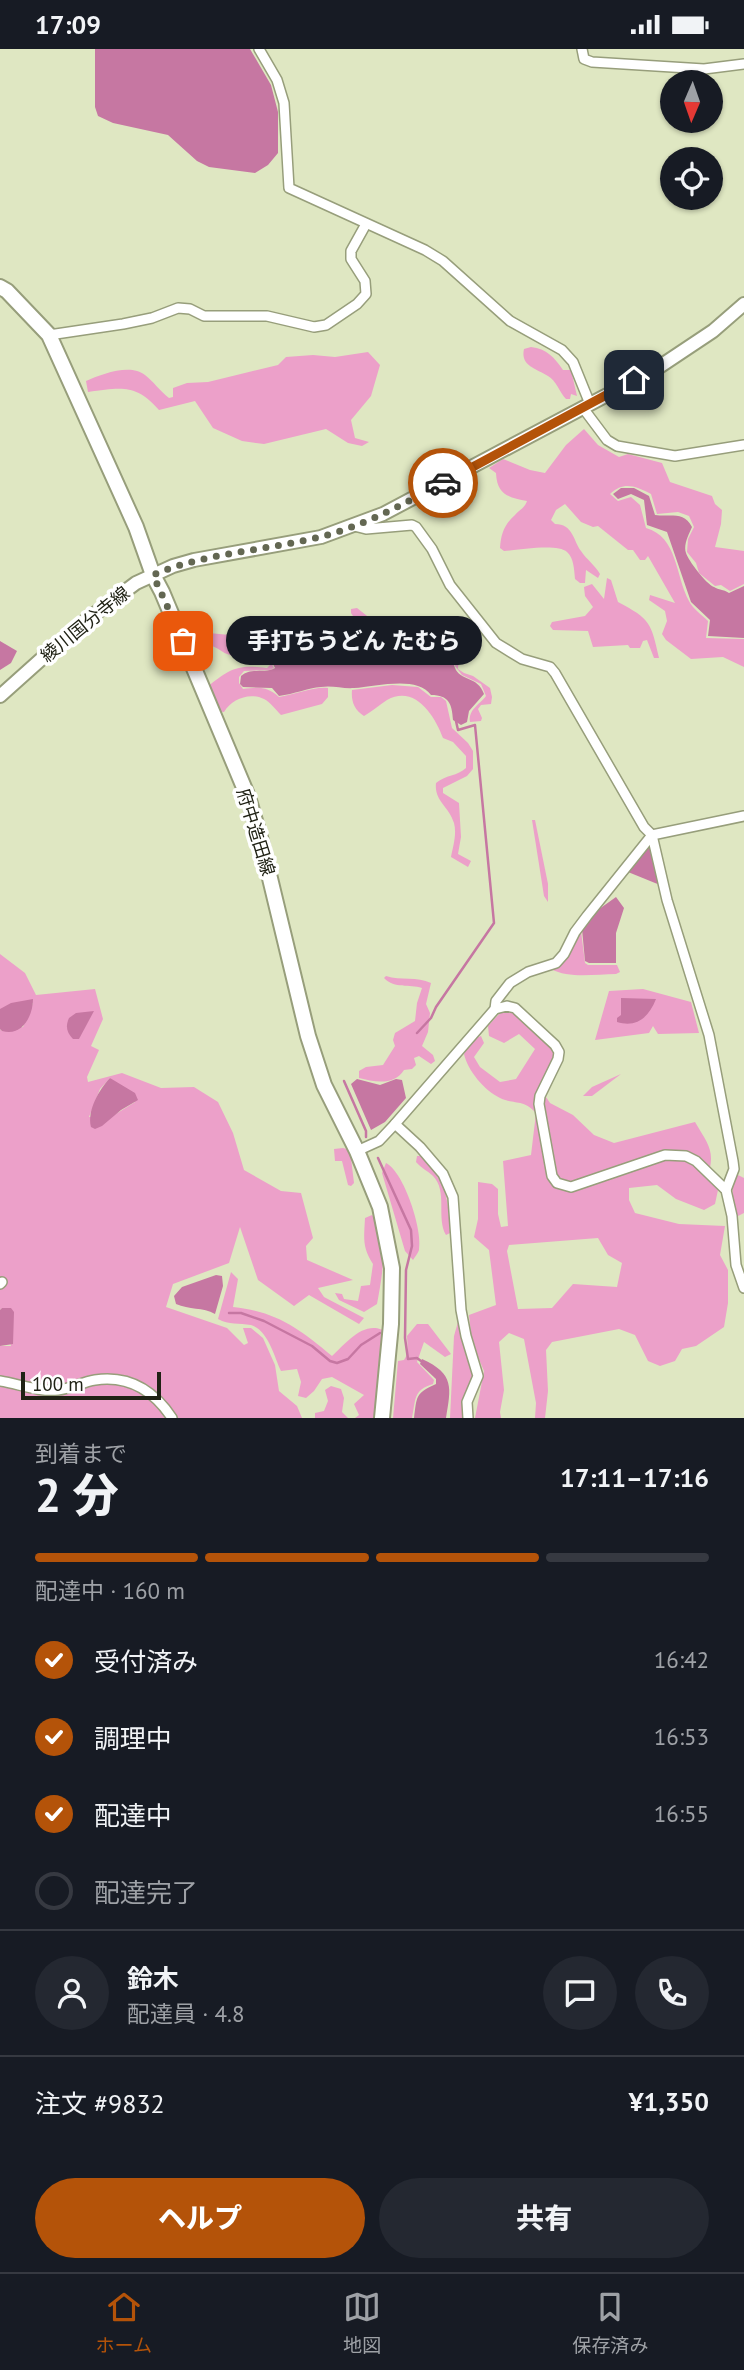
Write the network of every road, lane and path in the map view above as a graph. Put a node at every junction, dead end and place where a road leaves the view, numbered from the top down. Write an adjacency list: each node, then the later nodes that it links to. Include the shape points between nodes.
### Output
1 (259, 49): 4 (street, via 284,103 289,188)
2 (582, 49): 3 (street, via 584,59 592,62 704,69)
3 (744, 64)
4 (366, 224): 7 (street, via 351,251 366,294 326,325 294,324 267,316 204,316 178,308 152,318); 8 (street, via 443,261 510,321 562,350 573,362)
5 (0, 287): 7 (main road, 府中造田線)
6 (744, 304): 8 (main road, 綾川国分寺線, via 683,352)
7 (49, 335): 11 (main road, 府中造田線)
8 (587, 406): 9 (street, via 607,440 617,446 675,456); 10 (main road, 綾川国分寺線)
9 (744, 445)
10 (354, 526): 11 (main road, 綾川国分寺線, via 321,537 194,560); 14 (street, via 416,527 450,585 496,643 555,673)
11 (153, 575): 12 (main road, 綾川国分寺線, via 124,590); 17 (main road, 府中造田線, via 247,797 307,1036 324,1085)
12 (0, 696)
13 (744, 816): 14 (street)
14 (652, 835): 15 (street, via 587,915 556,963 510,983); 18 (street, via 709,1035 734,1169)
15 (495, 1009): 16 (street); 18 (street, via 515,1008 559,1052 539,1104 557,1183 571,1187 676,1154 696,1161)
16 (396, 1124): 17 (street, via 379,1141); 23 (street, via 443,1174 453,1197 461,1310 478,1375 467,1402)
17 (357, 1151): 22 (main road, 府中造田線, via 380,1207 392,1268)
18 (726, 1190): 19 (street, via 736,1265)
19 (744, 1288)
20 (0, 1381): 21 (street, via 59,1391 96,1380 128,1383 150,1391)
21 (172, 1418)
22 (382, 1418)
23 (468, 1418)

